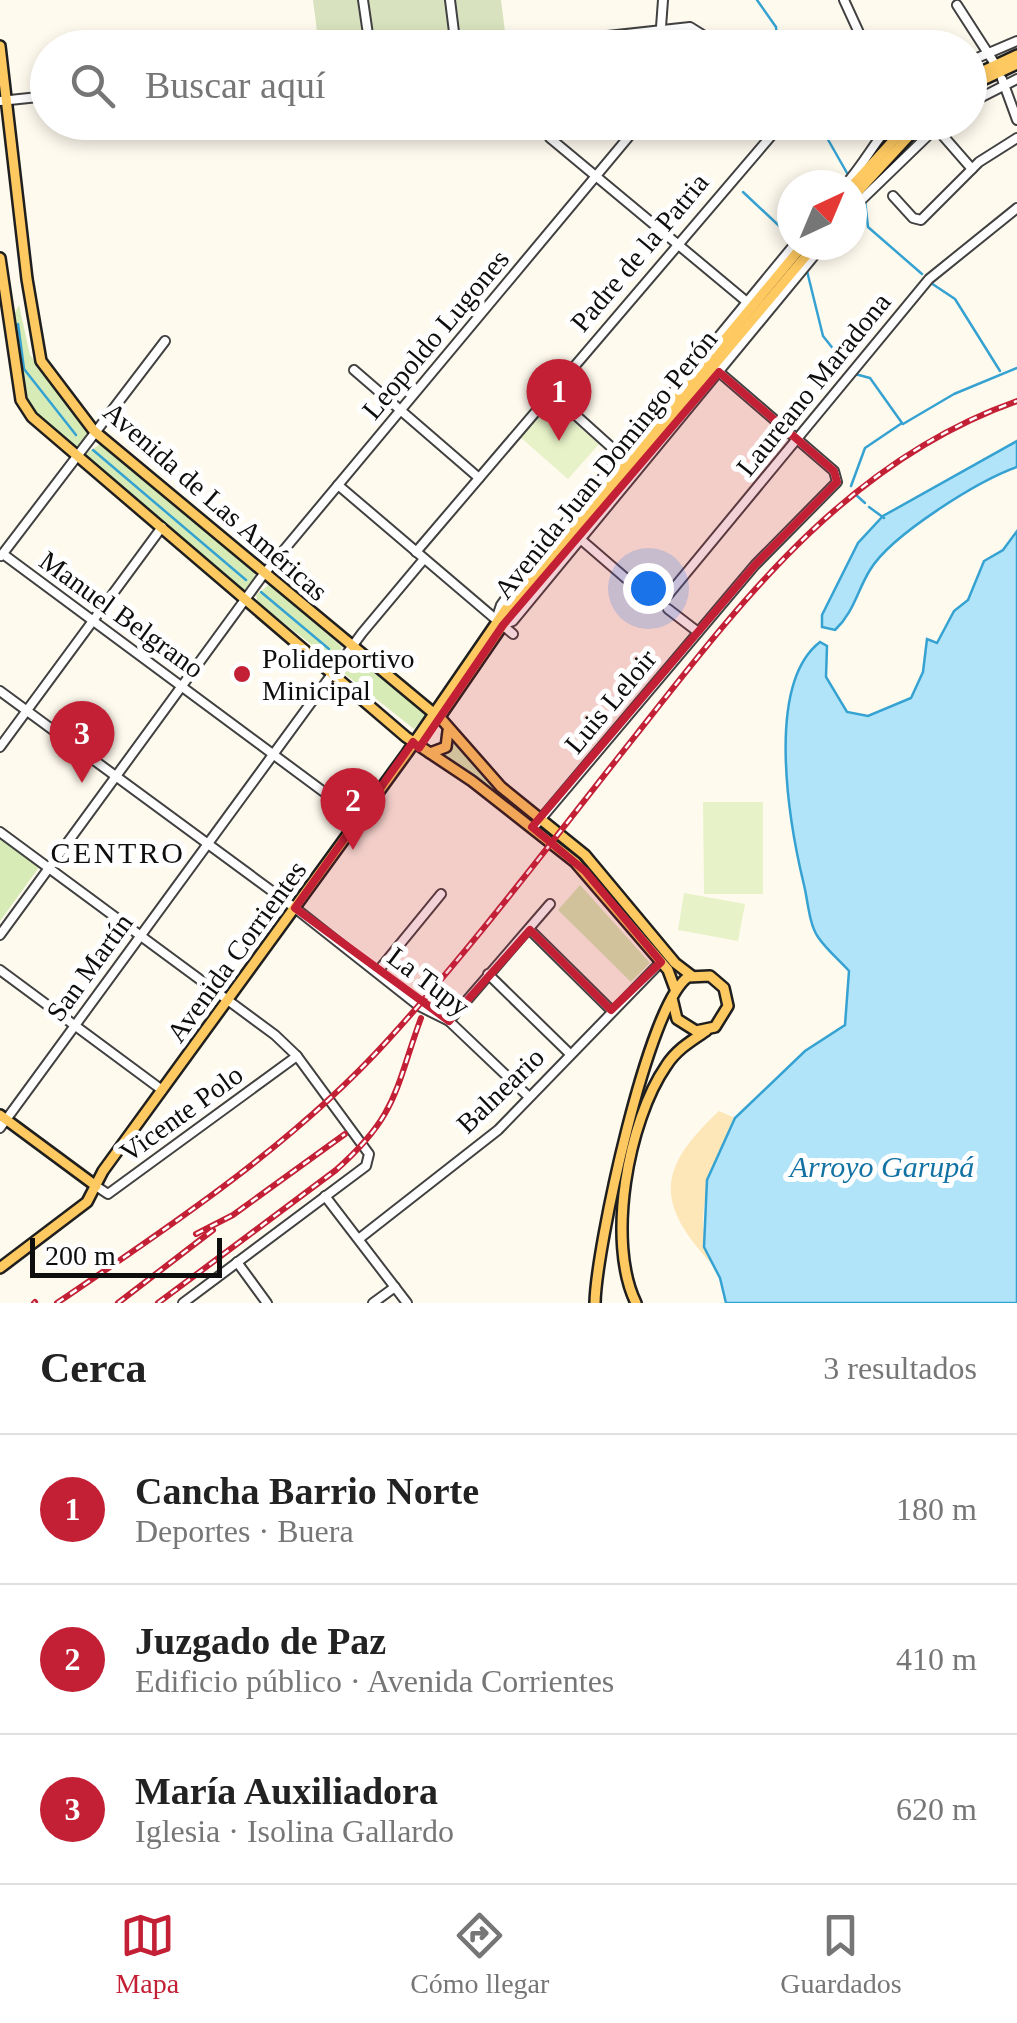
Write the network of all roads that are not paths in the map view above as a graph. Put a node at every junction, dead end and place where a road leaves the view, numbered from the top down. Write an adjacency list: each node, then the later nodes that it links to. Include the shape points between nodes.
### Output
1 (364, 0): 7 (street)
2 (450, 0): 8 (street)
3 (663, 0): 6 (street)
4 (844, 0): 11 (street)
5 (957, 5): 12 (street)
6 (662, 28): 9 (street); 10 (street)
7 (368, 30)
8 (454, 30)
9 (646, 30)
10 (689, 30)
11 (858, 30)
12 (975, 30)
13 (1017, 41): 16 (street)
14 (0, 46): 27 (main road, Avenida de Las Américas)
15 (987, 46): 16 (street)
16 (990, 50): 17 (street); 20 (street)
17 (987, 52)
18 (1017, 55): 20 (main road)
19 (1017, 64): 20 (main road)
20 (997, 68): 21 (main road); 22 (main road); 24 (street)
21 (987, 71)
22 (987, 75)
23 (1017, 79): 24 (street)
24 (1004, 84): 25 (street); 28 (street)
25 (987, 93)
26 (30, 98): 27 (street)
27 (3, 100): 29 (main road, Avenida de Las Américas)
28 (1017, 120)
29 (4, 122): 60 (main road, Avenida de Las Américas, via 37,350)
30 (1017, 138): 39 (street)
31 (552, 140): 42 (street)
32 (626, 140): 42 (street, Leopoldo Lugones)
33 (767, 140): 47 (street, Padre de la Patria)
34 (876, 140): 40 (street)
35 (893, 140): 41 (main road)
36 (905, 140): 43 (main road)
37 (920, 140): 44 (street)
38 (949, 140): 39 (street)
39 (972, 169): 45 (street, via 921,220)
40 (858, 170)
41 (864, 170)
42 (595, 178): 47 (street); 59 (street, Leopoldo Lugones)
43 (867, 182)
44 (867, 195)
45 (893, 196)
46 (1017, 208): 61 (street, Laureano Maradona, via 929,278)
47 (676, 242): 53 (street); 58 (street, Padre de la Patria)
48 (0, 258): 54 (main road, Avenida de Las Américas)
49 (782, 260): 53 (street)
50 (791, 260): 75 (main road, Avenida Juan Domingo Perón)
51 (801, 260): 75 (main road, Avenida Juan Domingo Perón)
52 (811, 260): 57 (street)
53 (747, 302): 62 (street)
54 (5, 340): 63 (main road, Avenida de Las Américas, via 25,410)
55 (165, 341): 60 (street)
56 (354, 370): 59 (street)
57 (718, 372): 61 (street); 67 (street)
58 (550, 392): 62 (street); 64 (street, Padre de la Patria)
59 (401, 410): 64 (street); 65 (street, Leopoldo Lugones)
60 (94, 431): 63 (street); 71 (main road, Avenida de Las Américas)
61 (797, 439): 67 (street, Laureano Maradona, via 668,595 644,594); 76 (street, Luis Leloir, via 838,482)
62 (620, 455): 75 (street, via 524,573 501,605)
63 (75, 456): 66 (main road, Avenida de Las Américas); 69 (street)
64 (479, 478): 68 (street, Padre de la Patria)
65 (338, 486): 68 (street); 71 (street, Leopoldo Lugones)
66 (162, 527): 72 (main road, Avenida de Las Américas); 74 (street)
67 (578, 538): 75 (street, via 513,621)
68 (416, 552): 70 (street)
69 (1, 556): 74 (street, Manuel Belgrano)
70 (424, 559): 75 (street); 78 (street)
71 (264, 575): 72 (street, Leopoldo Lugones); 78 (main road, Avenida de Las Américas)
72 (244, 600): 79 (main road, Avenida de Las Américas); 80 (street, Leopoldo Lugones)
73 (668, 609): 76 (street)
74 (92, 621): 80 (street, Manuel Belgrano); 82 (street)
75 (499, 623): 77 (street); 83 (main road, Avenida Juan Domingo Perón)
76 (698, 632): 91 (street, Luis Leloir)
77 (512, 634)
78 (351, 648): 79 (street, San Martín); 83 (main road, Avenida de Las Américas)
79 (332, 674): 85 (main road, Avenida de Las Américas); 88 (street, San Martín)
80 (182, 684): 88 (street, Manuel Belgrano); 89 (street, Leopoldo Lugones)
81 (0, 692): 82 (street, La Tupy)
82 (26, 711): 86 (street); 89 (street, La Tupy)
83 (436, 716): 84 (main road, Avenida de Las Américas); 85 (main road, Avenida Juan Domingo Perón)
84 (447, 728): 87 (main road, via 446,747); 91 (main road, Avenida de Las Américas)
85 (413, 742): 87 (main road, Avenida de Las Américas); 90 (main road, Avenida Corrientes)
86 (0, 747)
87 (426, 752): 91 (main road, Avenida de Las Américas)
88 (274, 753): 90 (street, Manuel Belgrano); 93 (street, San Martín)
89 (115, 776): 93 (street, La Tupy); 94 (street, Leopoldo Lugones)
90 (360, 818): 97 (main road, Avenida Corrientes)
91 (537, 823): 101 (main road); 105 (main road, via 586,855)
92 (0, 832): 94 (street)
93 (208, 844): 97 (street, La Tupy); 100 (street, San Martín)
94 (49, 868): 99 (street, Leopoldo Lugones); 100 (street)
95 (441, 894): 103 (street)
96 (550, 904): 98 (street)
97 (295, 908): 103 (street, La Tupy); 107 (main road, Avenida Corrientes)
98 (530, 930): 104 (street); 108 (street)
99 (0, 935)
100 (141, 935): 107 (street); 110 (street, San Martín)
101 (661, 962): 106 (main road, via 674,979); 108 (street, Balneario)
102 (0, 970): 110 (street)
103 (378, 972): 109 (street, La Tupy)
104 (488, 974): 109 (street); 112 (street)
105 (692, 976): 106 (main road); 111 (main road, via 718,981 728,997 726,1014)
106 (674, 994): 111 (main road, via 674,1014 684,1026); 127 (main road, via 610,1198)
107 (229, 999): 113 (street); 114 (main road, Avenida Corrientes)
108 (611, 1010): 112 (street, Balneario)
109 (449, 1021): 115 (street, La Tupy)
110 (74, 1025): 114 (street); 116 (street, San Martín)
111 (706, 1030): 128 (main road, via 668,1063 645,1110 619,1226 624,1273)
112 (570, 1054): 115 (street, Balneario)
113 (297, 1056): 117 (street, Vicente Polo, via 108,1194); 118 (street, via 370,1161)
114 (162, 1090): 117 (main road, Avenida Corrientes)
115 (529, 1097): 119 (street, Balneario, via 498,1130)
116 (2, 1121): 117 (main road)
117 (96, 1186): 120 (main road, Vicente Polo, via 80,1208)
118 (325, 1196): 119 (street); 121 (street)
119 (360, 1238): 122 (street)
120 (3, 1262)
121 (237, 1262): 123 (street); 124 (street)
122 (395, 1287): 125 (street); 126 (street)
123 (183, 1303)
124 (267, 1303)
125 (374, 1303)
126 (407, 1303)
127 (595, 1303)
128 (636, 1303)

